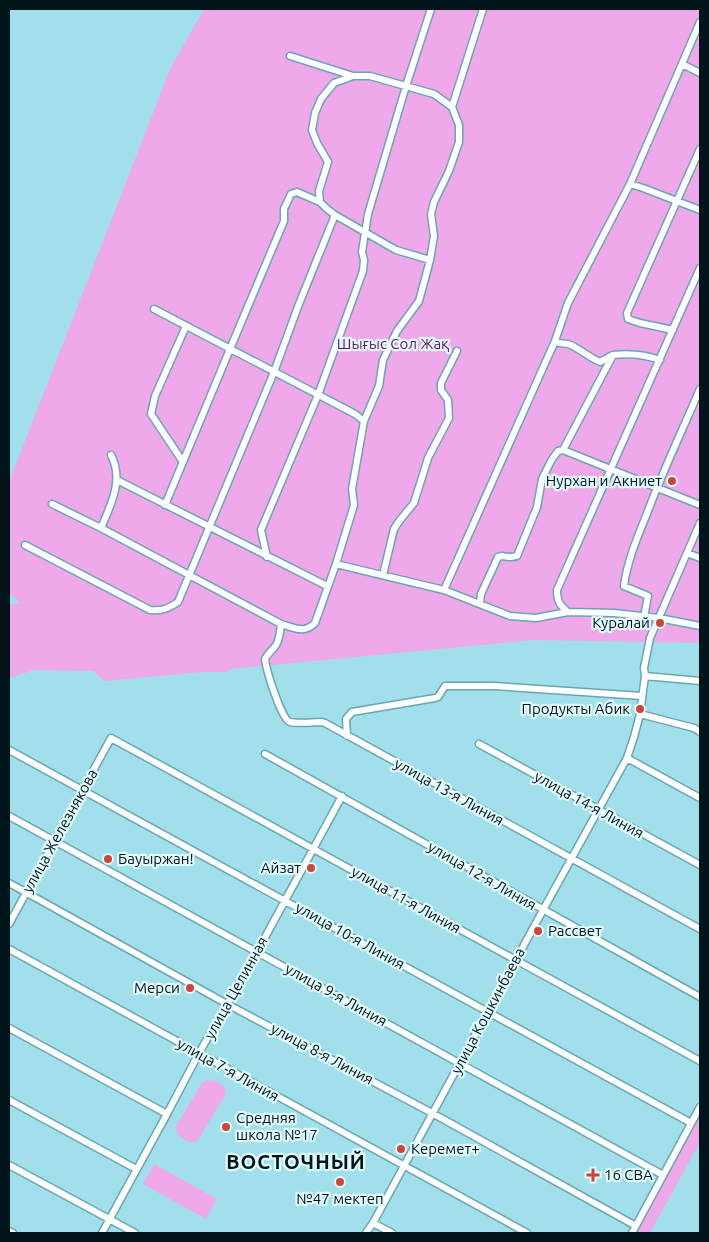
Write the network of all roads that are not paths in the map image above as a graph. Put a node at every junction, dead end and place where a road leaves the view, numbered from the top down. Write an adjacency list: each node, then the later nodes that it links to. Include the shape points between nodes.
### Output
1 (430, 9): 8 (street)
2 (483, 9): 9 (street)
3 (700, 22): 5 (street)
4 (290, 56): 7 (street)
5 (682, 64): 6 (street); 11 (street)
6 (700, 73)
7 (352, 76): 8 (street, via 370,76); 13 (street, via 334,83 315,112 312,130 328,162 319,191)
8 (406, 86): 9 (street, via 434,94); 16 (street, via 368,214)
9 (452, 107): 17 (street, via 459,125 459,142 431,214 434,236)
10 (700, 149): 12 (street)
11 (630, 184): 12 (street); 22 (street, via 568,303)
12 (677, 200): 14 (street); 21 (street, via 627,313 628,319)
13 (320, 202): 15 (street); 23 (street, via 297,192 291,194 284,209 284,221)
14 (700, 210)
15 (335, 215): 16 (street); 27 (street)
16 (366, 233): 17 (street, via 396,250); 29 (street, via 362,252 364,271)
17 (430, 260): 30 (street, via 419,300 396,331)
18 (700, 268): 21 (street)
19 (154, 309): 20 (street)
20 (186, 326): 23 (street); 33 (street, via 155,396 151,414)
21 (674, 330): 26 (street)
22 (555, 341): 25 (street, via 568,343 600,362); 51 (street)
23 (230, 349): 27 (street); 33 (street)
24 (457, 351): 49 (street, via 440,383 448,400 449,418 428,458 414,503 394,529)
25 (614, 355): 26 (street, via 641,354); 31 (street)
26 (660, 360): 34 (street)
27 (274, 372): 29 (street); 41 (street)
28 (700, 389): 36 (street)
29 (318, 395): 30 (street); 45 (street, via 261,530)
30 (364, 421): 47 (street, via 352,489 354,505)
31 (563, 450): 34 (street); 52 (street, via 558,451 542,479 537,507 517,556 498,557 481,594)
32 (111, 454): 35 (street)
33 (183, 462): 38 (street)
34 (612, 470): 36 (street); 53 (street, via 557,590 561,607)
35 (117, 480): 38 (street); 42 (street, via 113,500)
36 (657, 488): 39 (street); 54 (street, via 625,576 624,586 648,596)
37 (52, 504): 42 (street)
38 (165, 504): 41 (street)
39 (700, 505)
40 (700, 523): 44 (street, улица Кошкинбаева)
41 (210, 527): 45 (street); 48 (street)
42 (101, 528): 48 (street)
43 (25, 545): 48 (street, via 150,610 168,609 178,602)
44 (687, 553): 46 (street); 55 (street, улица Кошкинбаева)
45 (267, 557): 50 (street)
46 (700, 558)
47 (336, 564): 49 (street); 50 (street)
48 (189, 575): 56 (street)
49 (383, 575): 51 (street)
50 (327, 586): 56 (street, via 315,623 310,628 299,630)
51 (444, 590): 52 (street)
52 (480, 604): 53 (street, via 510,616 536,618)
53 (568, 612): 54 (street)
54 (644, 616): 55 (street)
55 (659, 618): 57 (street); 58 (street, улица Кошкинбаева, via 650,638)
56 (282, 624): 63 (street, улица 13-я Линия, via 279,638 265,659 280,711 290,722 322,722)
57 (700, 626)
58 (645, 676): 59 (street); 60 (street, улица Кошкинбаева)
59 (700, 681)
60 (642, 696): 61 (street, улица Кошкинбаева); 63 (street, via 445,686 435,698 352,712 346,719)
61 (640, 714): 62 (street); 68 (street, улица Кошкинбаева)
62 (700, 732)
63 (348, 736): 76 (street, улица 13-я Линия)
64 (111, 738): 69 (street, улица Железнякова); 75 (street, улица 11-я Линия)
65 (478, 744): 72 (street, улица 14-я Линия)
66 (9, 750): 69 (street, улица 10-я Линия)
67 (265, 754): 70 (street, улица 12-я Линия)
68 (627, 758): 71 (street); 72 (street, улица Кошкинбаева)
69 (82, 790): 74 (street, улица Железнякова); 80 (street, улица 10-я Линия)
70 (342, 796): 75 (street, улица Целинная); 81 (street, улица 12-я Линия)
71 (700, 798)
72 (598, 810): 76 (street, улица Кошкинбаева); 77 (street, улица 14-я Линия)
73 (9, 816): 74 (street, улица 9-я Линия)
74 (55, 841): 79 (street, улица Железнякова); 85 (street, улица 9-я Линия)
75 (312, 848): 80 (street, улица Целинная); 86 (street, улица 11-я Линия)
76 (572, 859): 81 (street, улица Кошкинбаева); 83 (street, улица 13-я Линия)
77 (700, 866)
78 (9, 883): 79 (street, улица 8-я Линия)
79 (26, 893): 82 (street, улица Железнякова); 88 (street, улица 8-я Линия)
80 (284, 900): 85 (street, улица Целинная); 89 (street, улица 10-я Линия)
81 (542, 910): 86 (street, улица Кошкинбаева); 87 (street, улица 12-я Линия)
82 (9, 924)
83 (700, 929)
84 (9, 949): 91 (street, улица 7-я Линия)
85 (257, 952): 88 (street, улица Целинная); 93 (street, улица 9-я Линия)
86 (515, 960): 89 (street, улица Кошкинбаева); 92 (street, улица 11-я Линия)
87 (700, 997)
88 (227, 1004): 91 (street, улица Целинная); 96 (street, улица 8-я Линия)
89 (487, 1012): 93 (street, улица Кошкинбаева); 98 (street, улица 10-я Линия)
90 (9, 1028): 97 (street)
91 (199, 1053): 97 (street, улица Целинная); 100 (street, улица 7-я Линия)
92 (700, 1062)
93 (460, 1063): 96 (street, улица Кошкинбаева); 102 (street, улица 9-я Линия)
94 (9, 1100): 101 (street)
95 (700, 1107): 98 (street)
96 (432, 1113): 100 (street, улица Кошкинбаева); 105 (street, улица 8-я Линия)
97 (167, 1114): 101 (street, улица Целинная)
98 (691, 1124): 102 (street)
99 (9, 1165): 103 (street)
100 (404, 1166): 104 (street, улица Кошкинбаева); 112 (street, улица 7-я Линия)
101 (136, 1169): 103 (street, улица Целинная)
102 (663, 1175): 105 (street)
103 (110, 1219): 108 (street, улица Целинная); 109 (street)
104 (373, 1223): 110 (street, улица Кошкинбаева); 111 (street)
105 (636, 1226): 113 (street)
106 (9, 1231): 107 (street)
107 (13, 1233)
108 (102, 1233)
109 (135, 1233)
110 (366, 1233)
111 (392, 1233)
112 (527, 1233)
113 (632, 1233)

